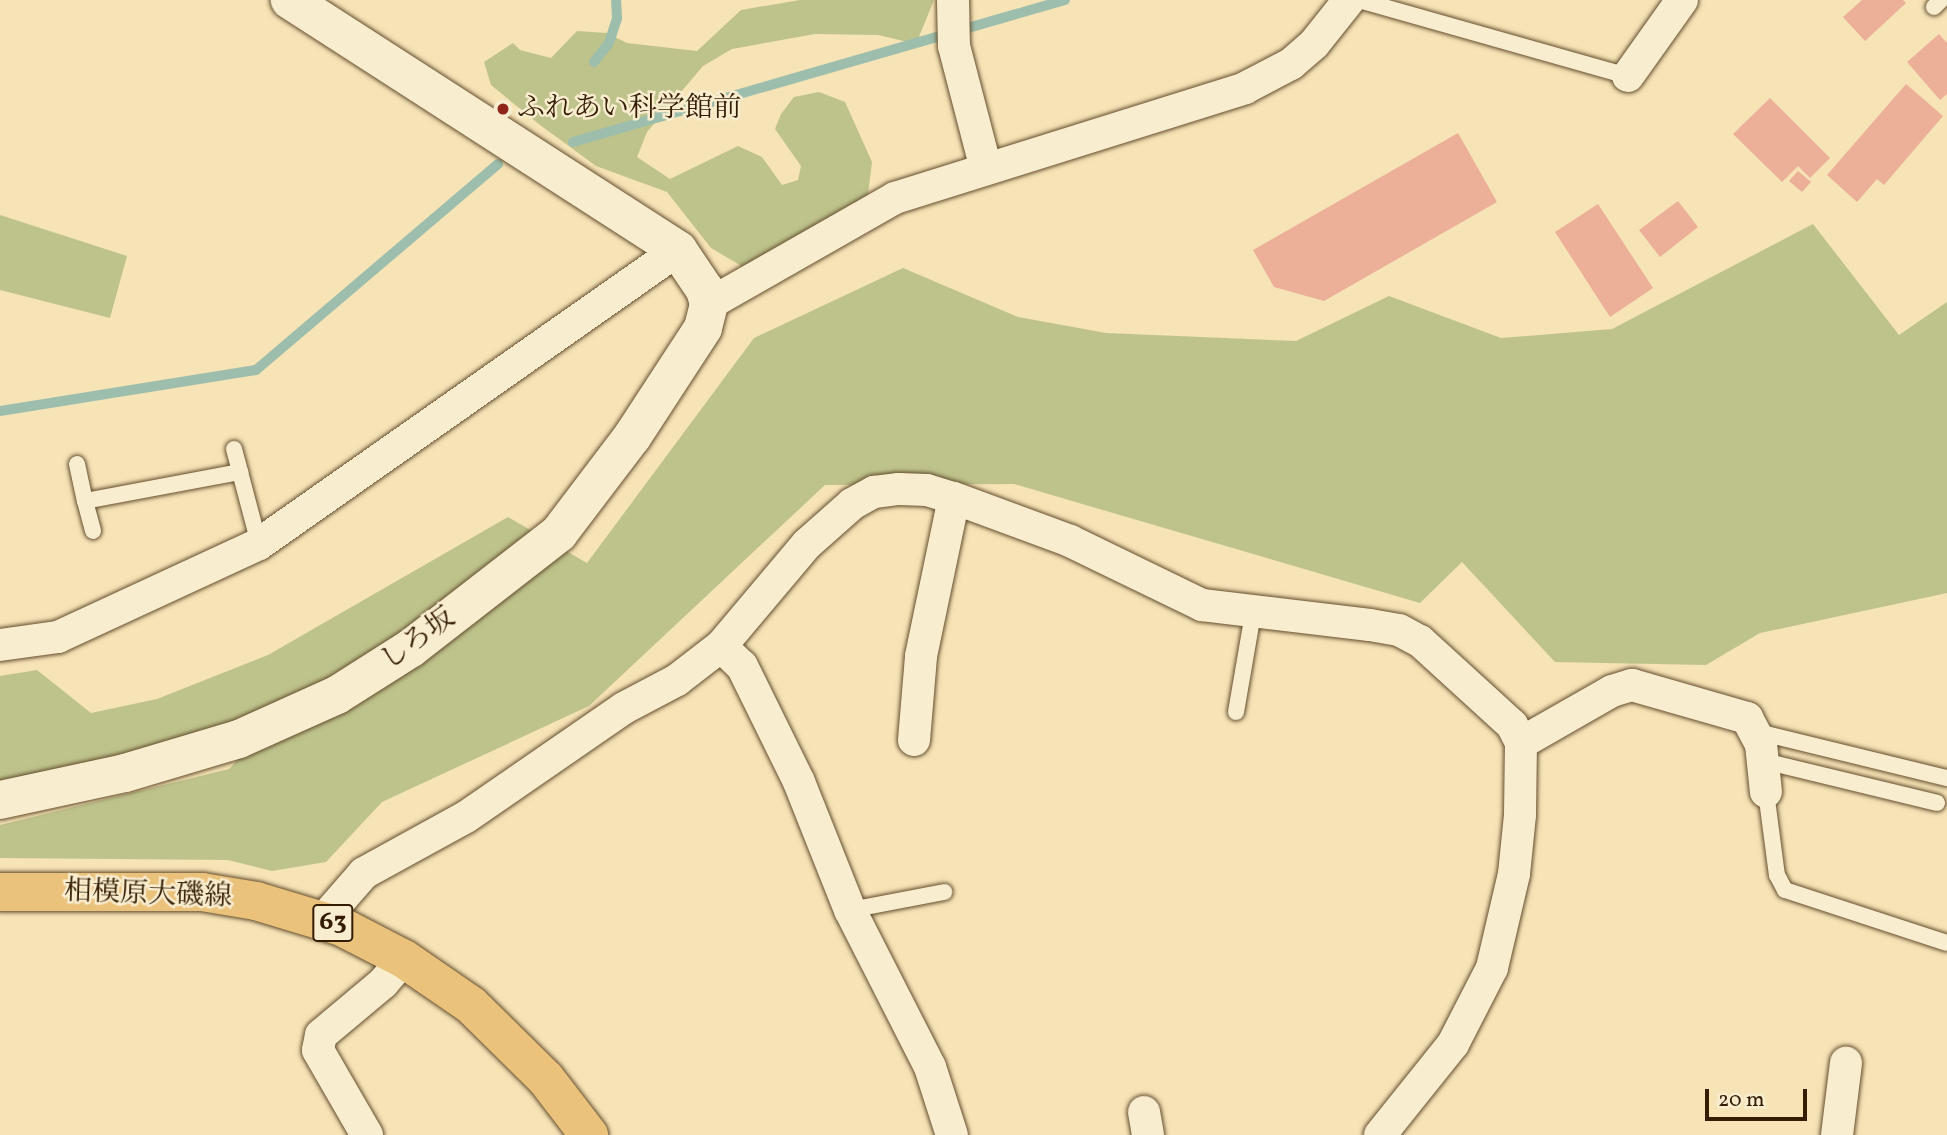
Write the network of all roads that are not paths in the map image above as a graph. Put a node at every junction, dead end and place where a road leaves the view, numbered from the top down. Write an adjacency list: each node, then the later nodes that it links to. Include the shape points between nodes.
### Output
1 (289, 0): 8 (street)
2 (1349, 0): 7 (street, via 1299,57 1245,88)
3 (1359, 0): 6 (lane)
4 (1682, 0): 6 (street)
5 (952, 4): 7 (street, via 954,47)
6 (1628, 76)
7 (986, 169): 9 (street, via 895,198)
8 (678, 250): 9 (street, via 698,276); 16 (street)
9 (709, 304): 26 (street, しろ坂, via 704,328 632,437 559,533 411,648 337,695 239,739 125,773)
10 (234, 449): 12 (lane)
11 (77, 464): 14 (lane)
12 (240, 472): 14 (lane); 16 (lane)
13 (954, 498): 17 (street, via 1070,541 1202,606); 19 (street, via 927,490 899,489 874,492 852,504 807,544); 21 (street, via 921,656)
14 (85, 501): 15 (lane)
15 (93, 531)
16 (259, 544): 18 (street, via 58,637)
17 (1252, 614): 20 (lane); 22 (street, via 1370,625 1410,635 1500,711)
18 (0, 645)
19 (722, 646): 30 (street, via 742,666 799,782); 31 (street, via 466,817 364,873)
20 (1236, 712)
21 (914, 740)
22 (1521, 743): 23 (street, via 1612,691 1633,685 1737,713 1754,723); 38 (street, via 1514,874 1492,968 1453,1044)
23 (1761, 746): 24 (lane); 25 (street); 27 (lane)
24 (1947, 778)
25 (1766, 792): 32 (lane, via 1777,875 1785,890)
26 (0, 800)
27 (1937, 803)
28 (0, 892): 31 (main road, 相模原大磯線 / 63, via 202,892)
29 (944, 892): 30 (lane)
30 (850, 911): 37 (street, via 930,1067)
31 (323, 920): 33 (main road, 相模原大磯線 / 63)
32 (1947, 943)
33 (404, 959): 35 (street, via 383,983 321,1035 318,1050); 36 (main road, 相模原大磯線 / 63, via 492,1024 546,1079)
34 (1846, 1063): 39 (street)
35 (367, 1135)
36 (589, 1135)
37 (952, 1135)
38 (1380, 1135)
39 (1838, 1135)

